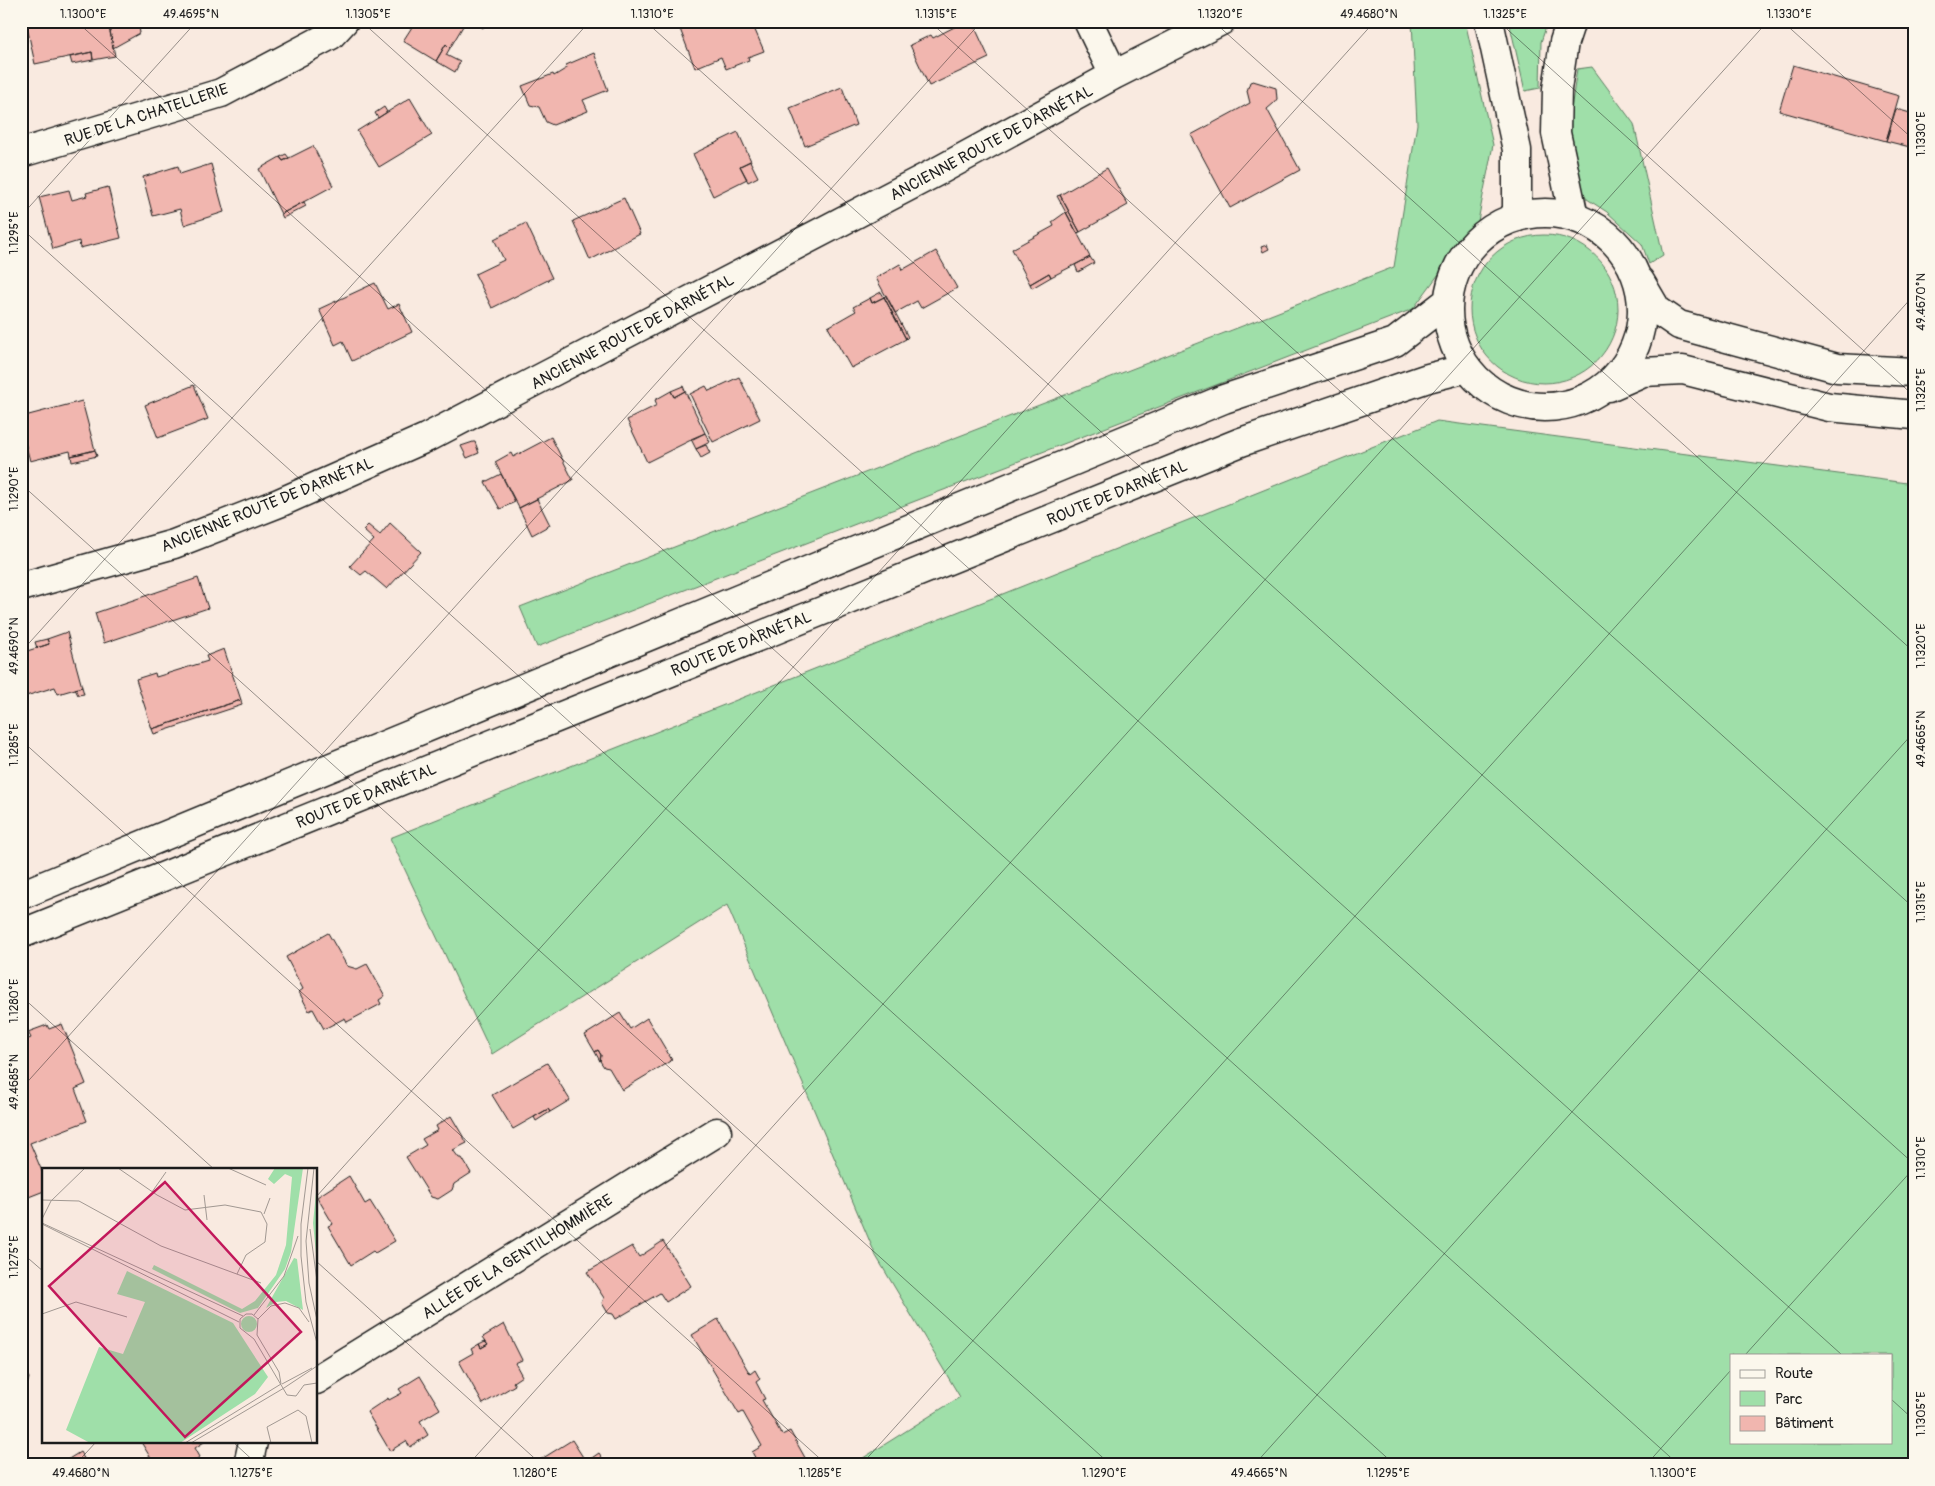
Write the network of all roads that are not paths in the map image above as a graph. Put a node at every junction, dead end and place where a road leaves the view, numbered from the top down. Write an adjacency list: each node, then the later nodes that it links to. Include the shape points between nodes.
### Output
1 (344, 21): 7 (main road, RUE DE LA CHATELLERIE, via 331,35 221,92)
2 (1088, 21): 6 (main road)
3 (1221, 21): 6 (main road, ANCIENNE ROUTE DE DARNÉTAL)
4 (1489, 21): 8 (main road, via 1517,150)
5 (1571, 21): 9 (main road, via 1564,42 1557,89 1556,133)
6 (1114, 75): 16 (main road, ANCIENNE ROUTE DE DARNÉTAL, via 942,169 426,438 278,503 174,544)
7 (21, 153)
8 (1517, 217): 9 (main road, via 1545,213); 11 (main road, via 1491,229 1470,249 1455,274)
9 (1574, 217): 10 (main road, via 1599,229 1613,241)
10 (1634, 271): 13 (main road, via 1657,310 1679,324 1837,368); 14 (main road, via 1642,304 1639,337 1624,367)
11 (1448, 301): 12 (main road, via 1449,325 1455,348); 17 (main road, via 1395,342 1224,399)
12 (1467, 368): 14 (main road, via 1488,389 1514,402 1543,408 1573,403); 18 (main road, ROUTE DE DARNÉTAL, via 1428,378 1241,442)
13 (1914, 372)
14 (1600, 390): 15 (main road, via 1643,372 1683,370 1829,407)
15 (1914, 415)
16 (21, 587)
17 (21, 895)
18 (21, 934)
19 (717, 1132): 20 (main road, ALLÉE DE LA GENTILHOMMIÈRE)
20 (318, 1379)
21 (253, 1444): 22 (main road)
22 (248, 1465)

